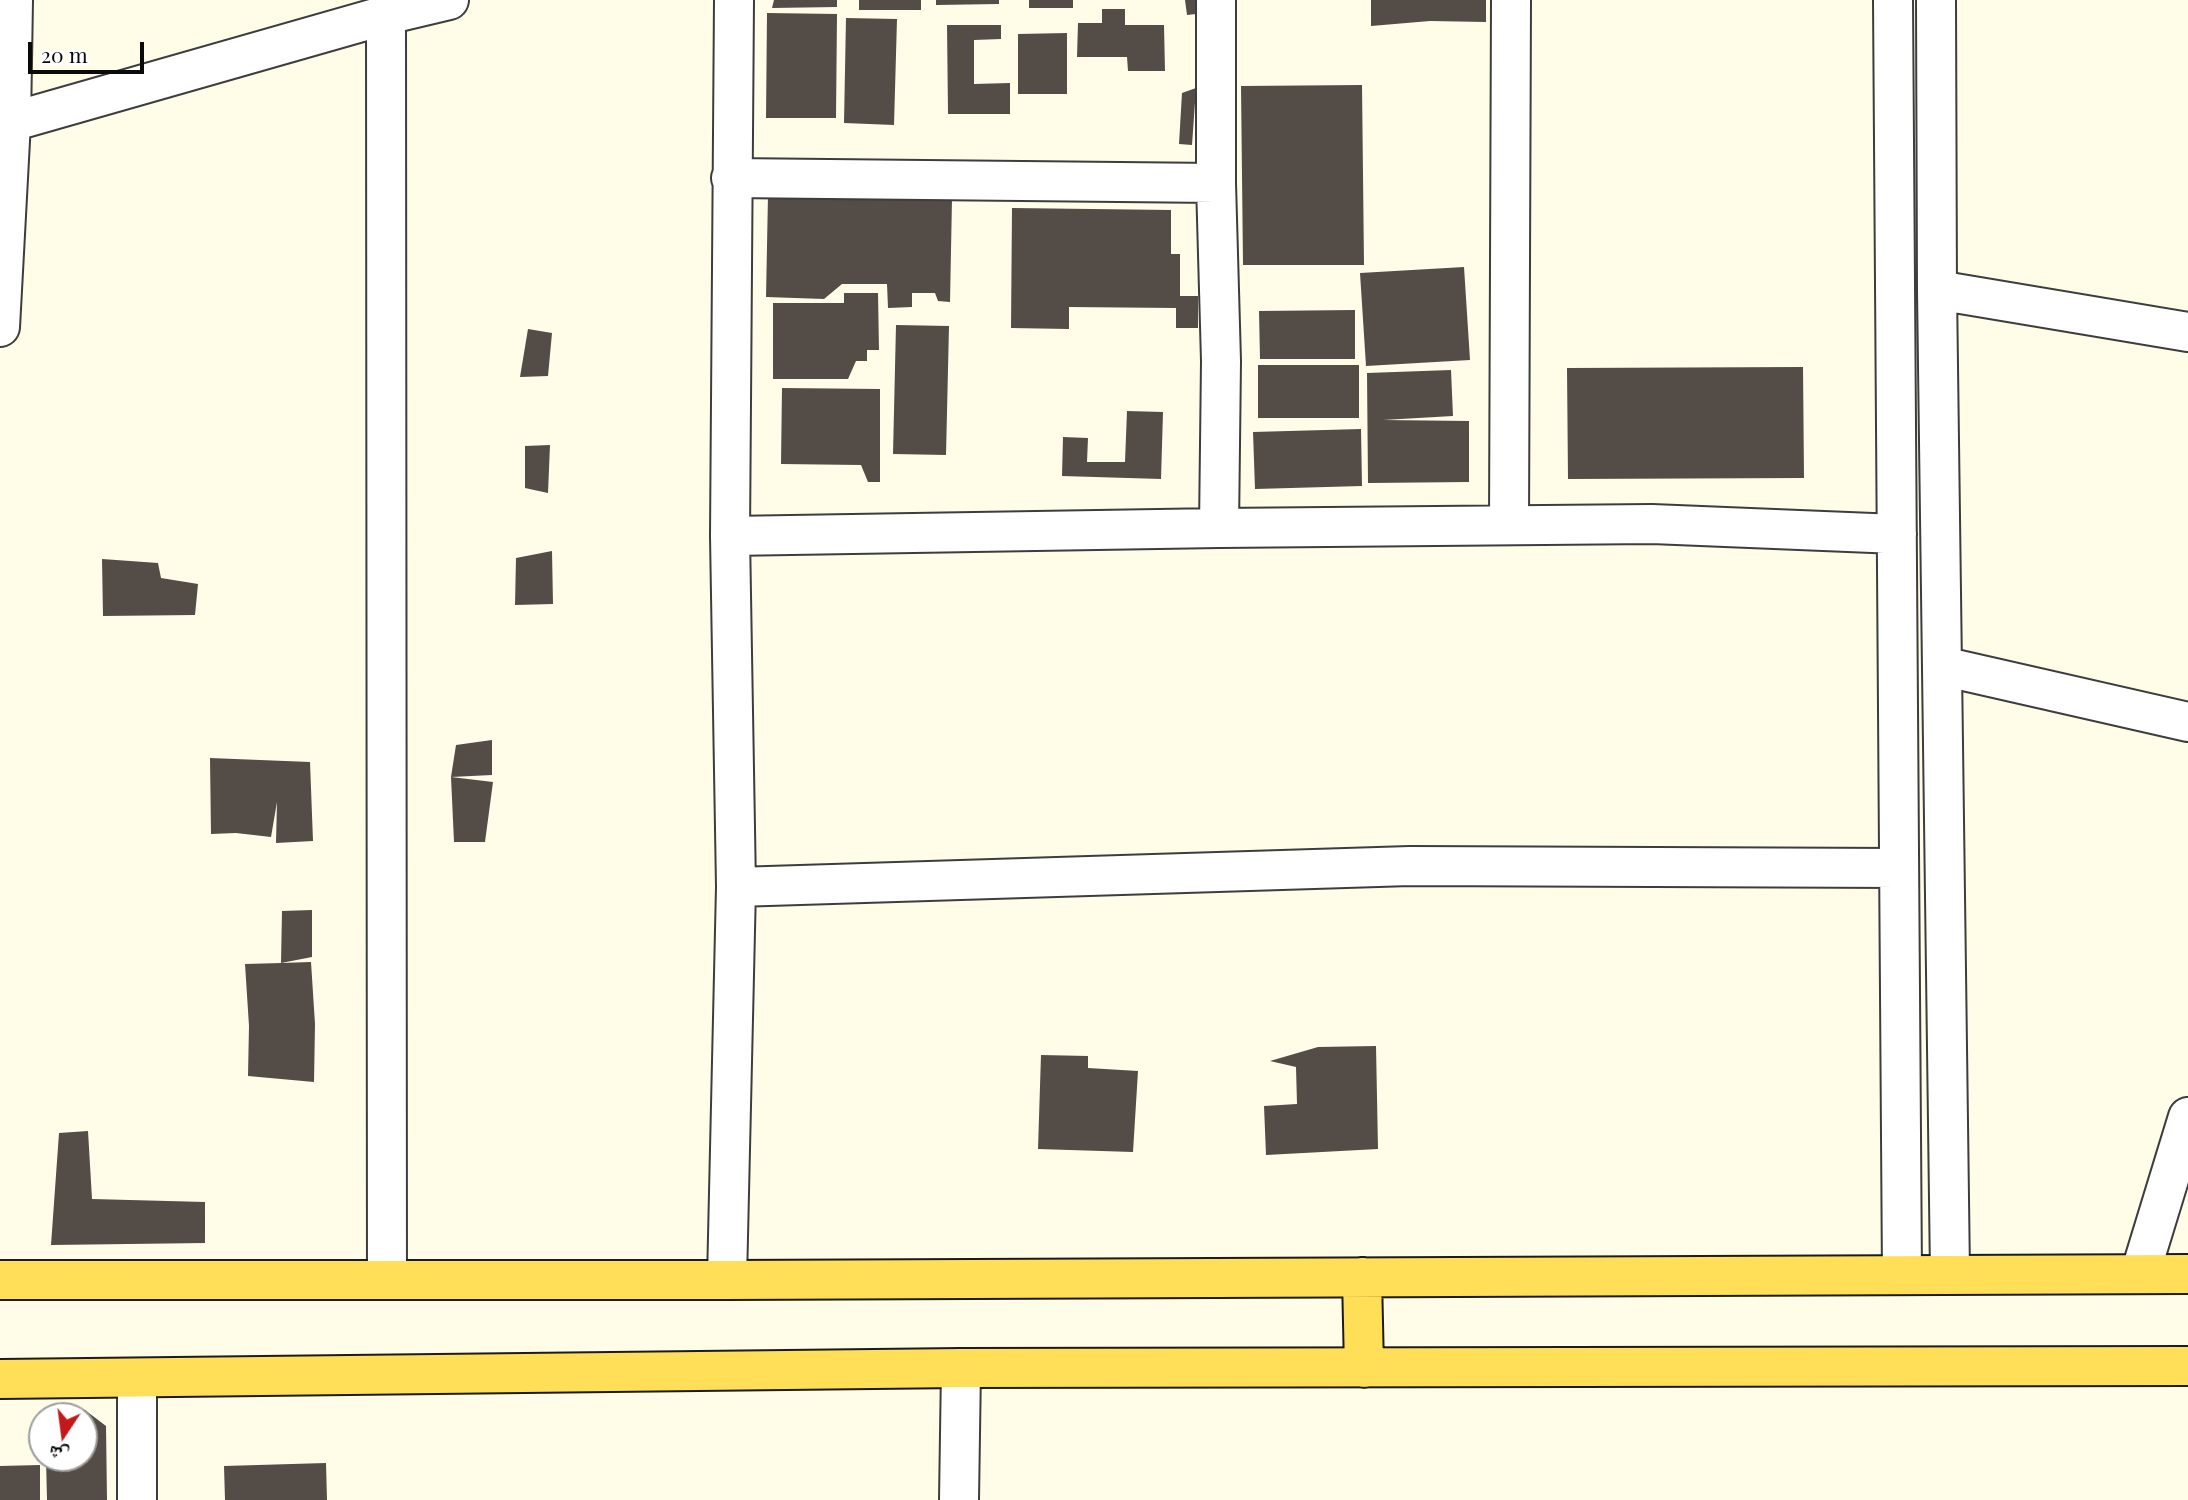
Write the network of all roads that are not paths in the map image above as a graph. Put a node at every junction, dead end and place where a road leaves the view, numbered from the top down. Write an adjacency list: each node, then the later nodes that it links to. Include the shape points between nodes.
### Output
1 (13, 0): 9 (street)
2 (449, 0): 8 (street)
3 (734, 0): 10 (street)
4 (1216, 0): 11 (street)
5 (1511, 0): 15 (street)
6 (1893, 0): 17 (street)
7 (1936, 0): 12 (street)
8 (387, 15): 9 (street); 30 (street)
9 (11, 122): 13 (street)
10 (731, 178): 11 (street); 18 (street)
11 (1216, 183): 16 (street)
12 (1937, 290): 14 (street); 19 (street)
13 (0, 327)
14 (2188, 332)
15 (1508, 525): 16 (street); 17 (street, via 1652,524)
16 (1219, 528): 18 (street)
17 (1897, 534): 21 (street)
18 (730, 536): 22 (street)
19 (1941, 666): 20 (street); 25 (street)
20 (2188, 722)
21 (1899, 868): 22 (street, via 1409,866); 24 (street)
22 (736, 887): 31 (street)
23 (2188, 1117): 26 (street)
24 (1902, 1274): 25 (main road); 28 (main road)
25 (1950, 1274): 26 (main road)
26 (2140, 1274): 27 (main road)
27 (2188, 1274)
28 (1362, 1277): 31 (main road); 34 (main road)
29 (0, 1280): 30 (main road)
30 (387, 1280): 31 (main road)
31 (727, 1280)
32 (2188, 1366): 34 (main road)
33 (961, 1368): 34 (main road); 35 (main road); 38 (street)
34 (1364, 1368)
35 (137, 1378): 36 (main road); 37 (street)
36 (0, 1379)
37 (137, 1500)
38 (959, 1500)

